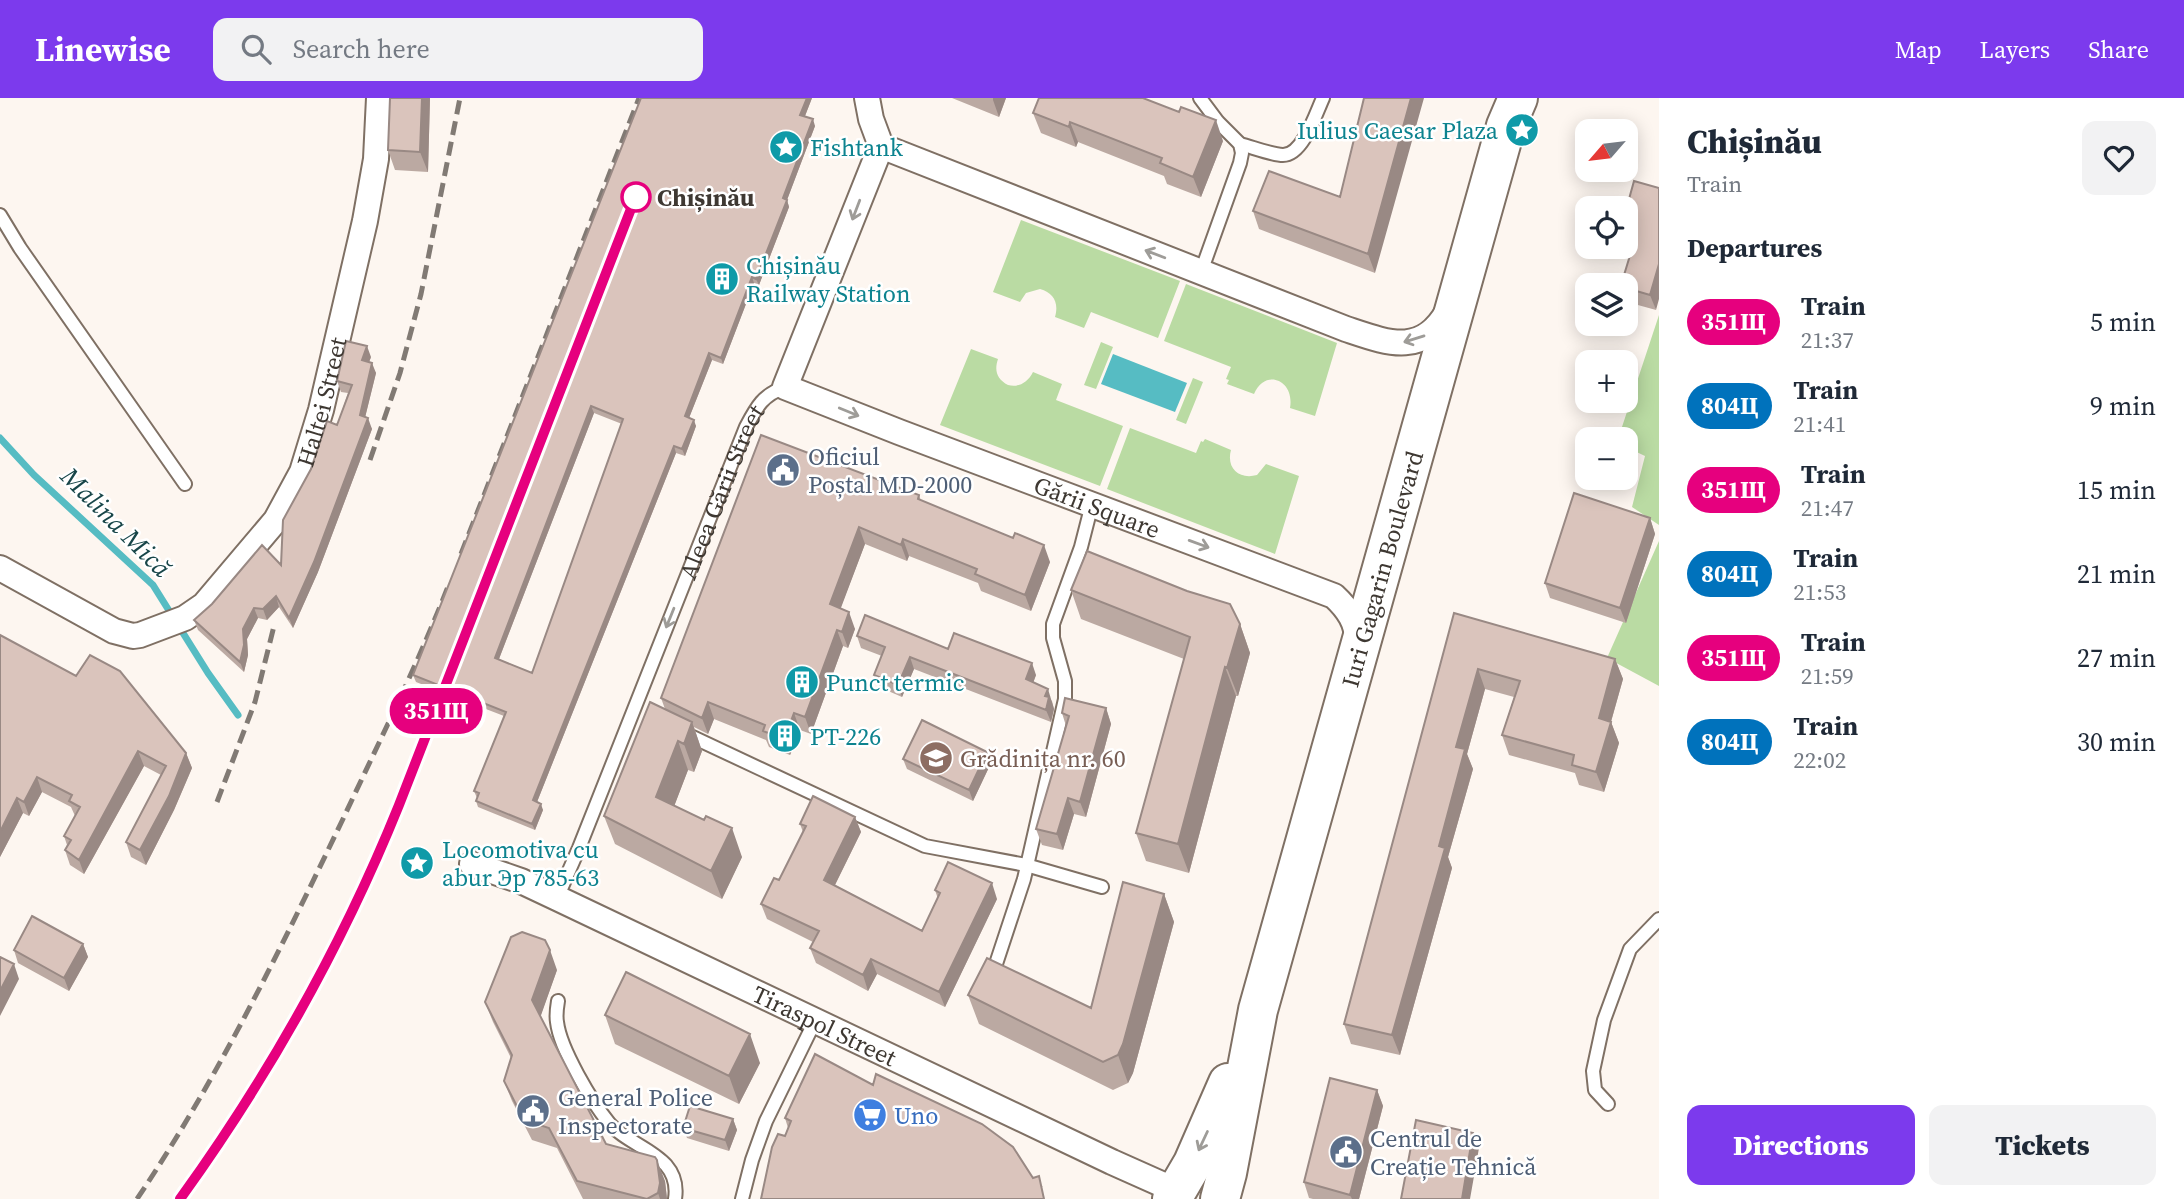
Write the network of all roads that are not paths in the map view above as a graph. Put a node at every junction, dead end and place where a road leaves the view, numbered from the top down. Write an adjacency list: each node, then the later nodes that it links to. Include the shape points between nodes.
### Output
1 (379, 98): 14 (street, Haltei Street, via 376,159 365,221 321,410 302,472 276,520 195,612 133,636 114,631)
2 (867, 98): 7 (street)
3 (1200, 98): 6 (lane)
4 (1323, 98): 6 (lane, via 1305,138 1293,152 1284,155)
5 (1510, 108): 10 (main road, Iuri Gagarin Boulevard)
6 (1240, 144): 9 (lane, via 1240,163)
7 (881, 146): 9 (street, one-way to 7); 11 (street, Aleea Gării Street, one-way to 11)
8 (0, 215): 12 (lane)
9 (1200, 272): 10 (street, one-way to 9, via 1443,321 1430,333 1415,342 1397,344)
10 (1459, 292): 15 (main road, Iuri Gagarin Boulevard)
11 (785, 387): 13 (street, Gării Square, one-way to 13); 16 (lane, Aleea Gării Street, one-way to 16, via 757,406 746,427)
12 (186, 484)
13 (1092, 504): 15 (street, Gării Square, one-way to 15, via 1334,596 1354,622); 20 (lane, via 1053,624 1065,699)
14 (0, 568)
15 (1353, 670): 26 (main road, Iuri Gagarin Boulevard)
16 (634, 709): 17 (lane); 22 (lane, Aleea Gării Street)
17 (646, 715)
18 (671, 727): 20 (lane, via 925,846)
19 (472, 864): 22 (street, Tiraspol Street)
20 (1026, 864): 21 (lane); 24 (lane)
21 (1101, 887)
22 (557, 898): 27 (street, Tiraspol Street)
23 (1659, 919): 28 (lane, via 1630,949 1604,1020 1593,1071 1595,1090)
24 (988, 986)
25 (558, 1001): 30 (lane, via 557,1022 563,1042 592,1098 623,1136 665,1164 674,1179)
26 (1258, 1010): 29 (main road, Iuri Gagarin Boulevard, one-way to 29, via 1208,1132); 32 (main road, Iuri Gagarin Boulevard)
27 (815, 1021): 29 (street, Tiraspol Street); 31 (lane, via 766,1121)
28 (1608, 1104)
29 (1174, 1195)
30 (675, 1199)
31 (742, 1199)
32 (1220, 1199)

